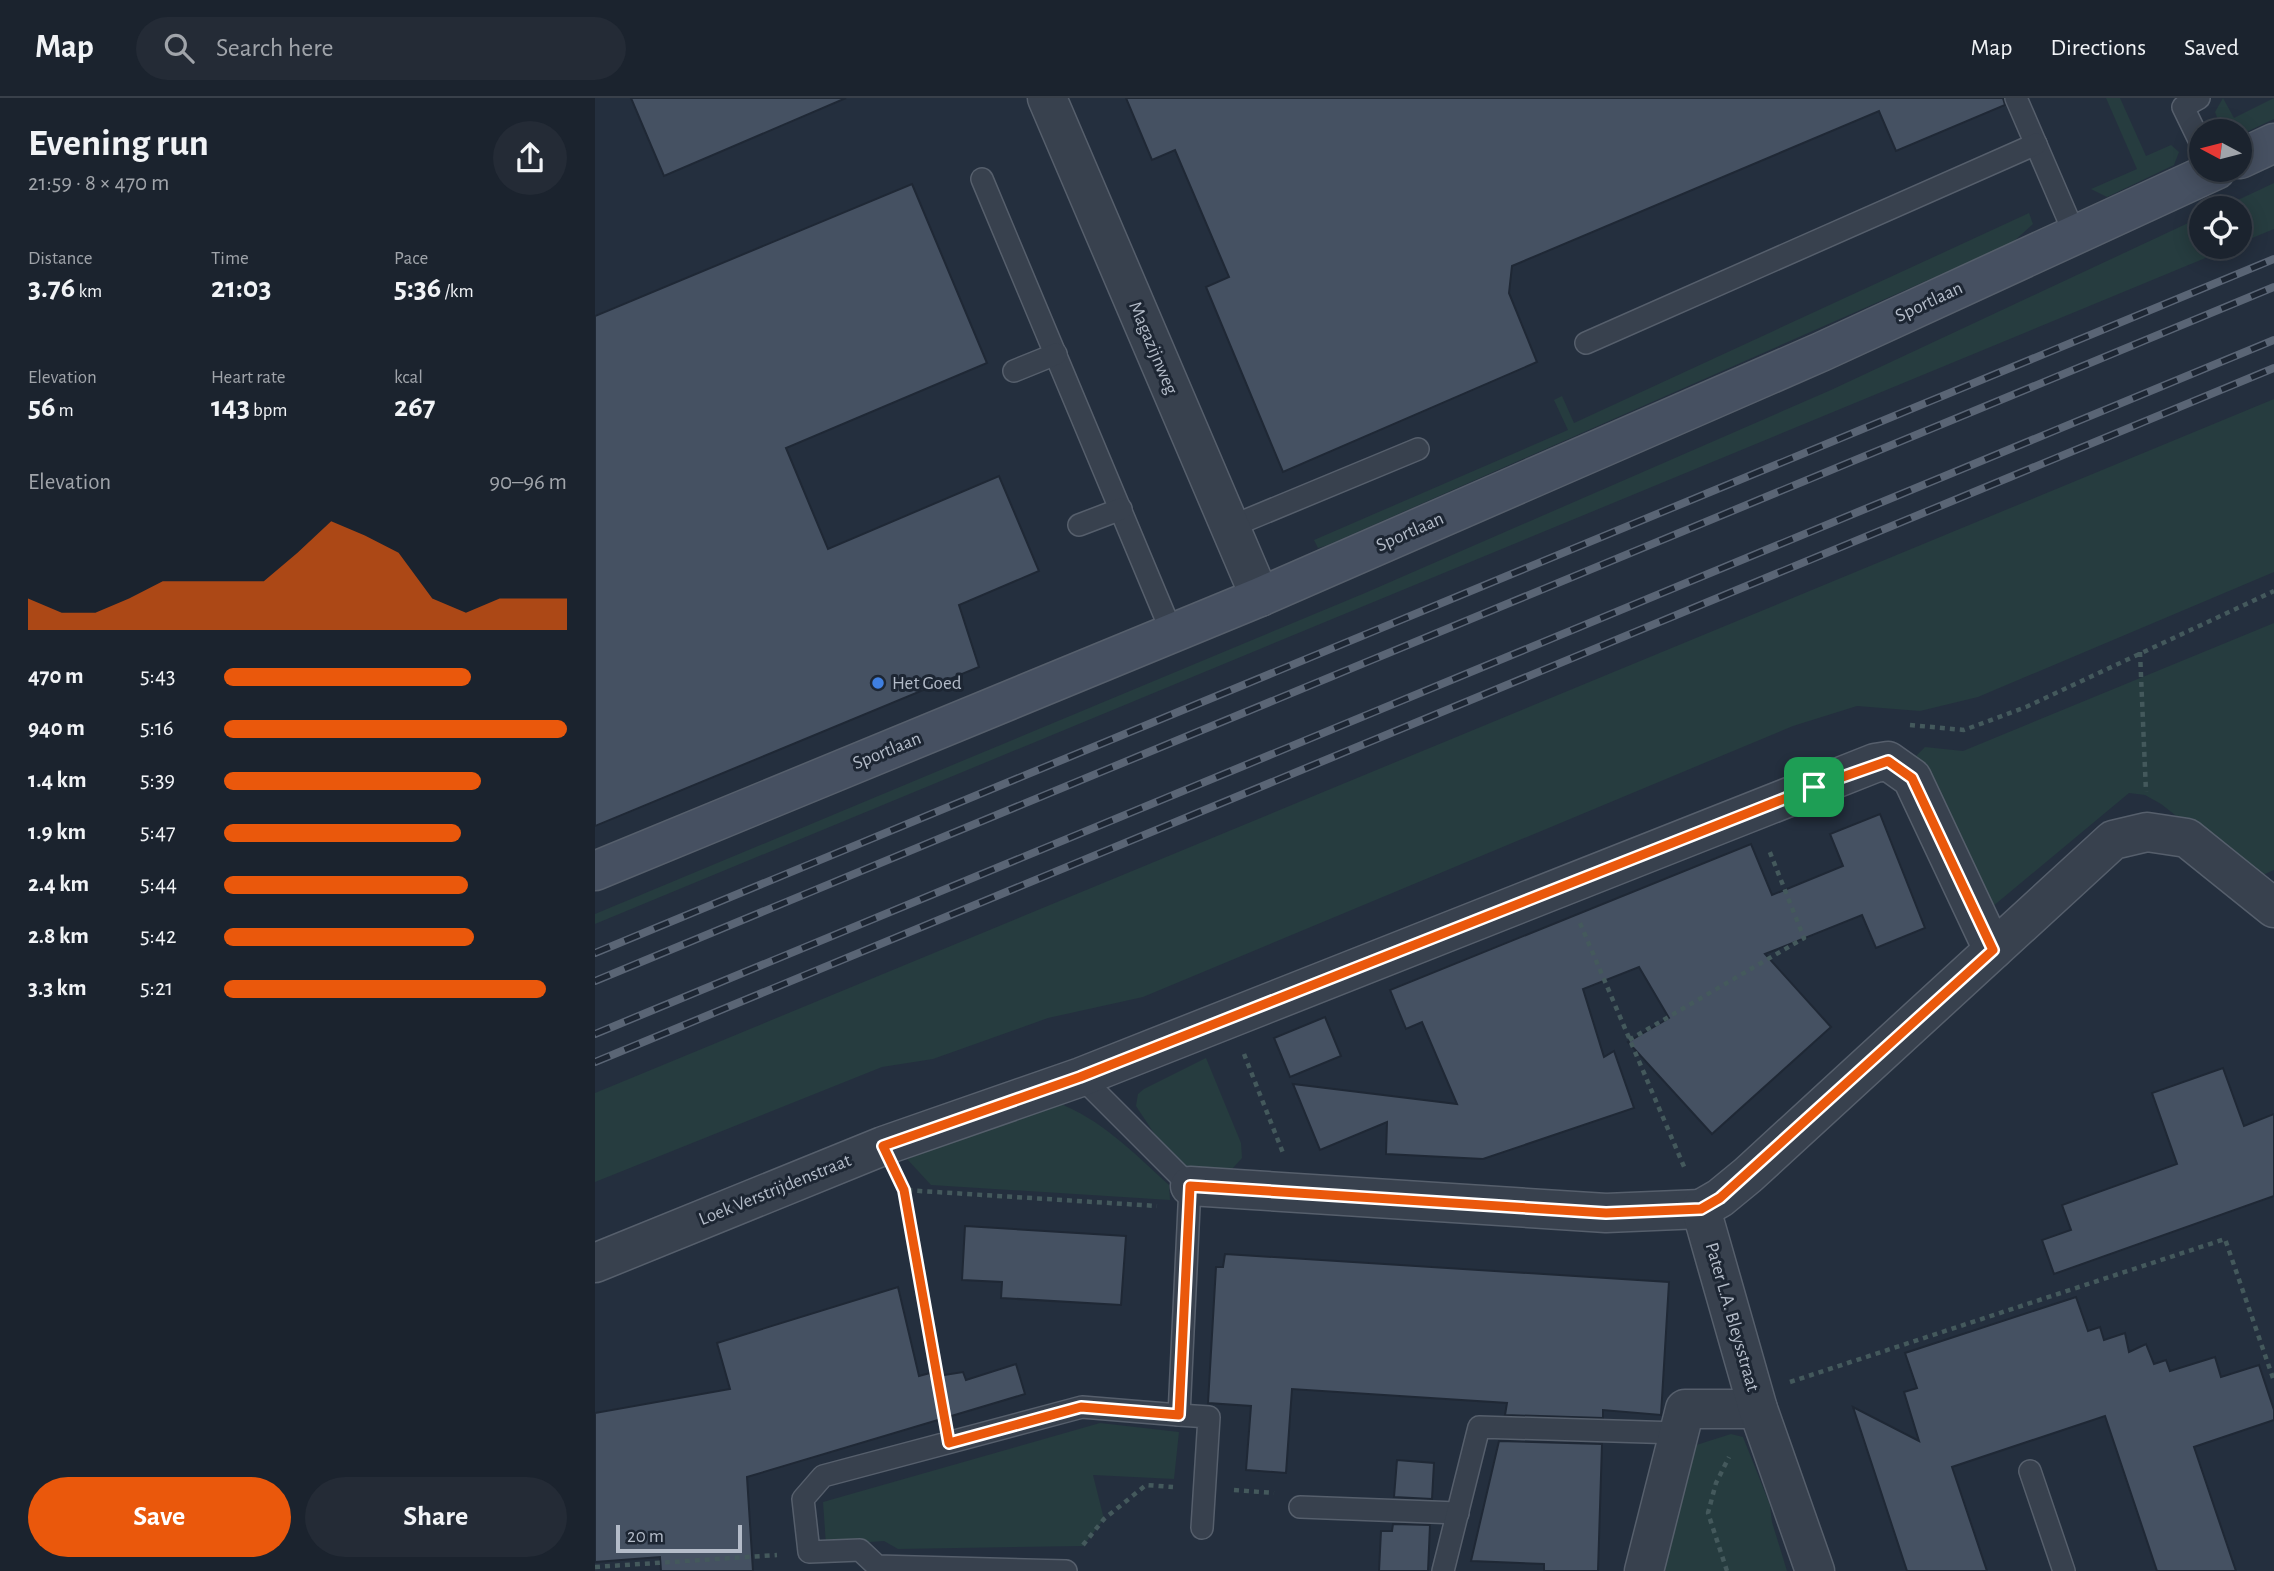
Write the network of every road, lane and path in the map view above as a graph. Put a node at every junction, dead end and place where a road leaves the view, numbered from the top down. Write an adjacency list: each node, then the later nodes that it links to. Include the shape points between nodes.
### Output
1 (1047, 98): 17 (street, Magazijnweg)
2 (2016, 98): 6 (lane)
3 (2199, 98): 4 (lane, via 2183,107)
4 (2189, 119)
5 (2274, 143): 7 (street)
6 (2036, 144): 10 (lane); 11 (lane)
7 (2252, 153)
8 (982, 179): 12 (lane)
9 (2189, 182): 10 (street, Sportlaan)
10 (2075, 234): 18 (street, Sportlaan, via 1821,352)
11 (1586, 343)
12 (1056, 354): 13 (lane); 15 (lane)
13 (1014, 371)
14 (1417, 449): 17 (lane)
15 (1121, 509): 16 (lane); 19 (lane)
16 (1079, 525)
17 (1230, 527): 18 (street, Magazijnweg)
18 (1260, 597): 19 (street, Sportlaan)
19 (1172, 633): 23 (street, Sportlaan)
20 (2140, 652): 22 (path)
21 (1753, 811): 24 (street, Loek Verstrijdenstraat); 26 (street, Loek Verstrijdenstraat, via 1888,761 1912,778); 28 (path, via 1804,938)
22 (2147, 832): 25 (street, via 2187,838); 26 (street, via 2113,840)
23 (595, 871)
24 (1564, 886): 27 (street, Loek Verstrijdenstraat); 28 (path)
25 (2274, 908)
26 (1993, 950): 34 (street, via 1748,1175)
27 (1230, 1018): 29 (street, Loek Verstrijdenstraat); 32 (path)
28 (1629, 1040): 34 (path)
29 (1080, 1077): 30 (street, Loek Verstrijdenstraat); 33 (lane)
30 (883, 1146): 31 (path); 35 (street, Loek Verstrijdenstraat)
31 (904, 1190): 33 (path); 40 (path)
32 (1299, 1193): 33 (street); 34 (street, via 1606,1213)
33 (1190, 1197): 38 (lane)
34 (1701, 1209): 37 (street, Pater L.A. Bleysstraat)
35 (595, 1264)
36 (2274, 1381): 37 (path, via 2224,1239)
37 (1745, 1404): 39 (street, Pater L.A. Bleysstraat, via 1685,1409); 51 (path, via 1730,1460 1716,1483 1708,1513); 52 (street, Pater L.A. Bleysstraat)
38 (1179, 1415): 40 (lane, via 1081,1407); 42 (lane, via 1209,1417)
39 (1679, 1433): 44 (lane, via 1479,1427); 50 (street, Pater L.A. Bleysstraat)
40 (949, 1443): 46 (lane, via 823,1476 803,1500)
41 (2030, 1471): 53 (lane)
42 (1205, 1489): 43 (path, via 1300,1494); 45 (lane); 47 (path, via 1146,1485 1104,1519)
43 (1300, 1507): 44 (lane)
44 (1458, 1513): 49 (lane)
45 (1202, 1528)
46 (809, 1552): 47 (lane, via 860,1550 877,1566); 48 (path)
47 (1074, 1565)
48 (595, 1567)
49 (1443, 1571)
50 (1644, 1571)
51 (1727, 1571)
52 (1815, 1571)
53 (2064, 1571)

